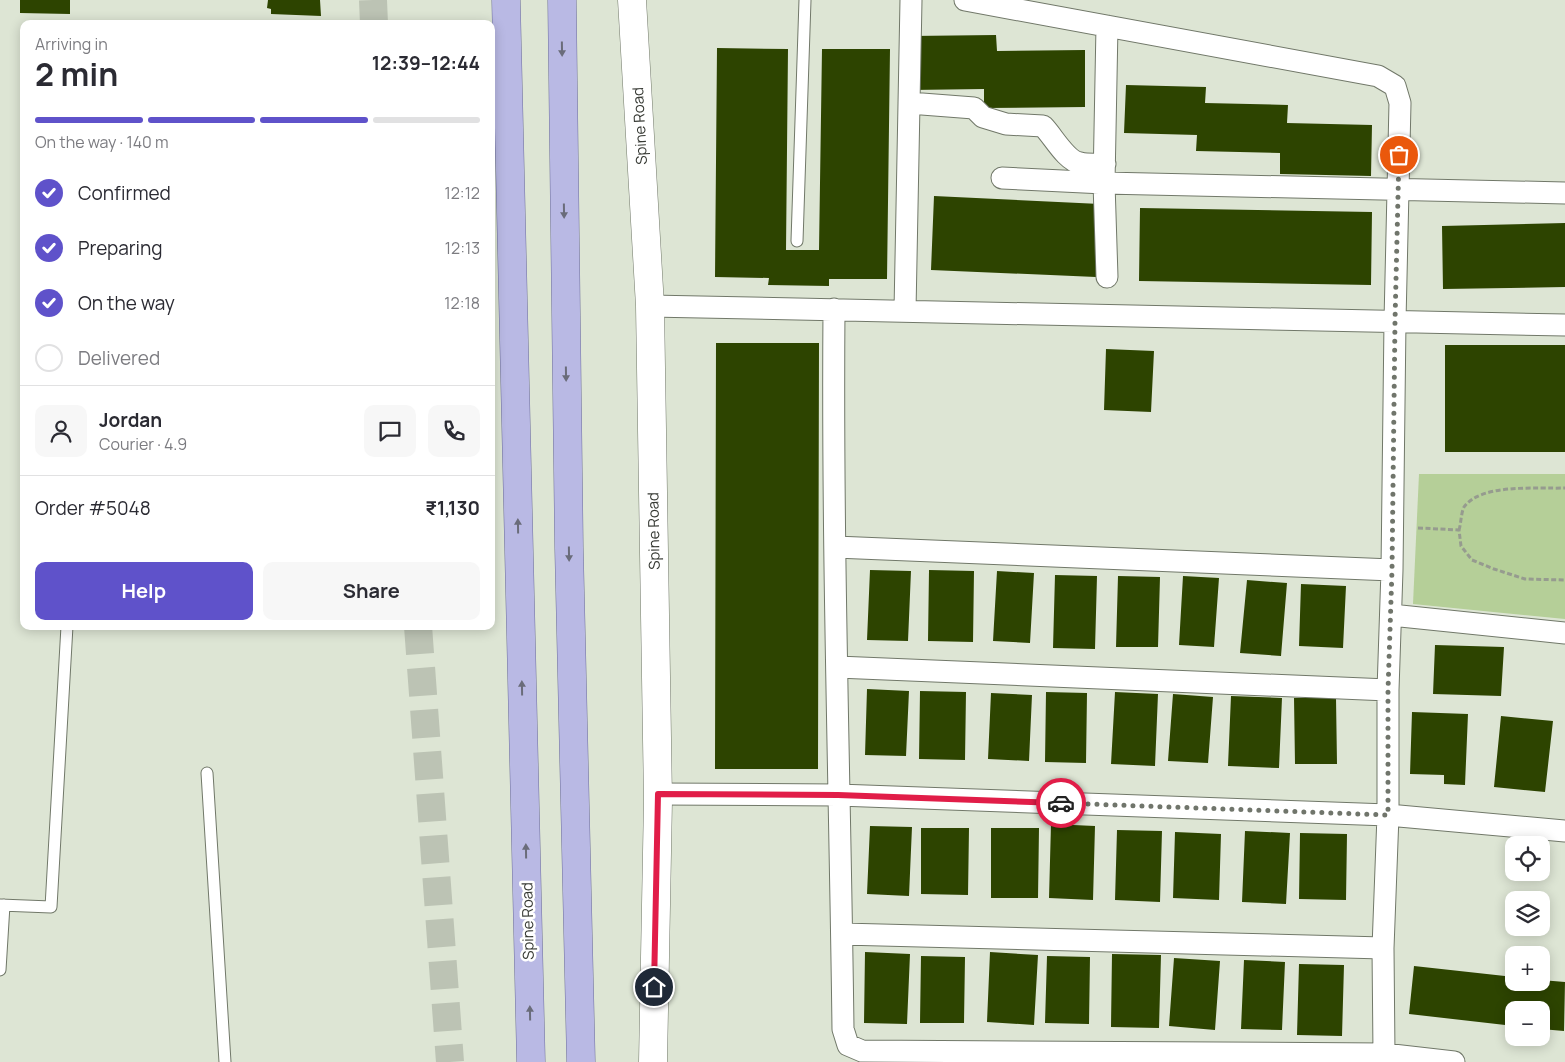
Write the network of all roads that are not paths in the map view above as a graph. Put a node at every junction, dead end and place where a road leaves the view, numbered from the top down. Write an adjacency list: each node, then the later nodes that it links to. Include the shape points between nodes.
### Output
1 (506, 0): 38 (main road, Spine Road, one-way to 1)
2 (562, 0): 39 (main road, one-way to 39, via 568,548)
3 (632, 0): 15 (street, Spine Road)
4 (804, 0): 13 (lane)
5 (911, 0): 8 (street)
6 (965, 0): 7 (street)
7 (1107, 26): 9 (street); 11 (street, via 1378,76 1395,86 1400,103)
8 (909, 103): 9 (street, via 974,108 983,117 1006,124 1043,126 1063,151 1078,163); 17 (street)
9 (1104, 174): 10 (street); 11 (street); 14 (street)
10 (1002, 178)
11 (1398, 189): 12 (street); 18 (street)
12 (1565, 192)
13 (796, 241)
14 (1107, 277)
15 (650, 306): 16 (street); 28 (street, Spine Road)
16 (834, 309): 17 (street); 20 (street)
17 (905, 310): 18 (street)
18 (1395, 321): 19 (street); 21 (street)
19 (1565, 325)
20 (835, 547): 21 (street); 25 (street)
21 (1392, 570): 22 (street)
22 (1391, 615): 24 (street); 26 (street)
23 (67, 630): 32 (lane, via 51,907)
24 (1565, 633)
25 (837, 667): 26 (street); 29 (street)
26 (1388, 690): 30 (street)
27 (207, 773): 37 (lane)
28 (658, 794): 29 (street); 40 (street, Spine Road)
29 (838, 795): 30 (street); 33 (street)
30 (1388, 815): 31 (street); 34 (street)
31 (1565, 832)
32 (2, 905): 35 (lane)
33 (842, 934): 34 (street); 36 (street, via 843,1029 848,1045 862,1051)
34 (1383, 948): 36 (street)
35 (0, 970)
36 (1384, 1054): 41 (street)
37 (224, 1062)
38 (531, 1062)
39 (581, 1062)
40 (653, 1062)
41 (1454, 1062)

